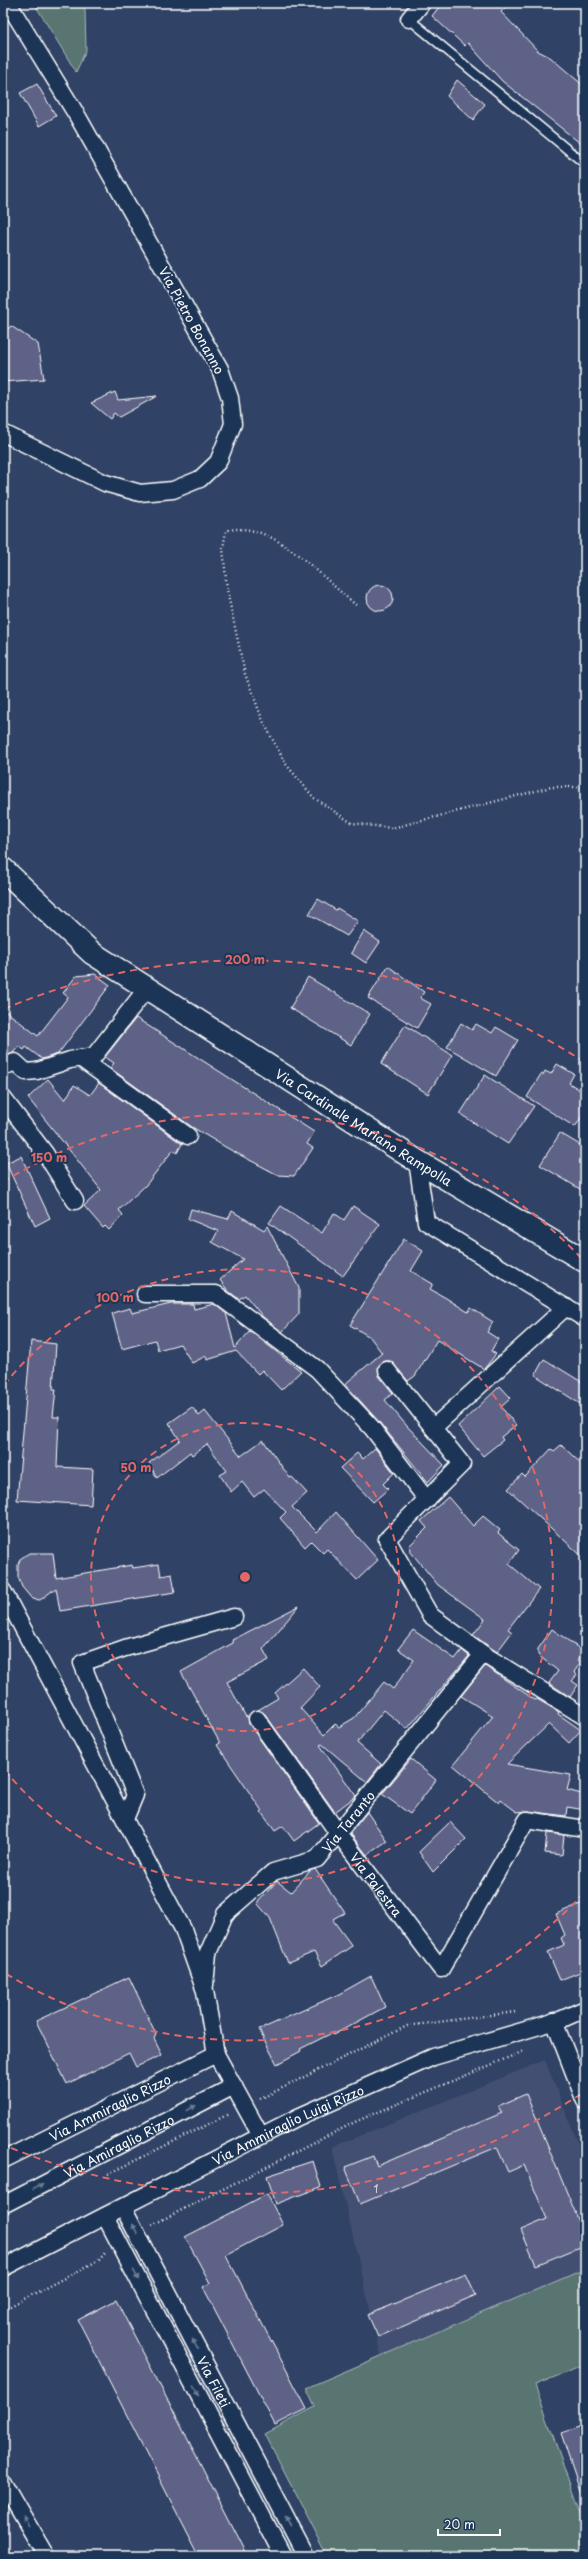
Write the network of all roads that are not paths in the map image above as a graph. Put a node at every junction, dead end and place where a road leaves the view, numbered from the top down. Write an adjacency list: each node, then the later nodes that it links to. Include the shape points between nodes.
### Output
1 (8, 3): 5 (street, Via Pietro Bonanno, via 78,117 220,369 230,398 234,424 218,462 200,479 173,490 140,493 105,483)
2 (422, 3): 3 (street)
3 (409, 19): 4 (lane)
4 (585, 164)
5 (3, 433)
6 (3, 869): 7 (street, Via Cardinale Mariano Rampolla, via 92,953)
7 (147, 988): 8 (street, via 94,1056); 12 (street, Via Cardinale Mariano Rampolla)
8 (80, 1058): 9 (street, via 37,1071 26,1072 15,1062); 11 (street)
9 (3, 1066)
10 (3, 1098): 13 (street, via 45,1153)
11 (188, 1136)
12 (417, 1161): 14 (street, Via Cardinale Mariano Rampolla); 16 (street, via 426,1222)
13 (75, 1201)
14 (585, 1261)
15 (145, 1294): 20 (street, via 216,1294 316,1369 372,1428)
16 (566, 1307): 17 (street); 19 (street)
17 (585, 1319)
18 (387, 1370): 19 (street)
19 (433, 1428): 20 (street, via 462,1464)
20 (427, 1500): 23 (street, via 387,1539 430,1615)
21 (3, 1591): 26 (street)
22 (234, 1618): 26 (street, via 125,1648 82,1663 135,1795)
23 (483, 1654): 24 (street); 28 (street, Via Taranto)
24 (585, 1717)
25 (257, 1720): 28 (street, Via Palestra)
26 (125, 1819): 29 (street, via 183,1929)
27 (585, 1830): 28 (street, Via Palestra, via 527,1820 441,1969)
28 (338, 1833): 29 (street, Via Taranto, via 317,1859 273,1872 225,1914 208,1953)
29 (204, 1991): 32 (street)
30 (585, 2009): 31 (street, Via Ammiraglio Luigi Rizzo)
31 (554, 2021): 34 (street); 35 (street, Via Ammiraglio Luigi Rizzo, via 433,2057)
32 (216, 2054): 33 (street); 36 (street, Via Ammiraglio Rizzo)
33 (234, 2086): 35 (street); 37 (street, Via Amiraglio Rizzo, one-way to 33)
34 (585, 2101)
35 (261, 2136): 38 (street, Via Ammiraglio Luigi Rizzo)
36 (3, 2160)
37 (3, 2205)
38 (123, 2207): 39 (street, Via Ammiraglio Luigi Rizzo); 44 (street, Via Fileti, one-way to 38)
39 (105, 2216): 40 (street, Via Ammiraglio Luigi Rizzo); 43 (street, Via Fileti, one-way to 43)
40 (3, 2268)
41 (3, 2482): 42 (street, one-way to 41)
42 (46, 2556)
43 (283, 2556)
44 (306, 2556)

